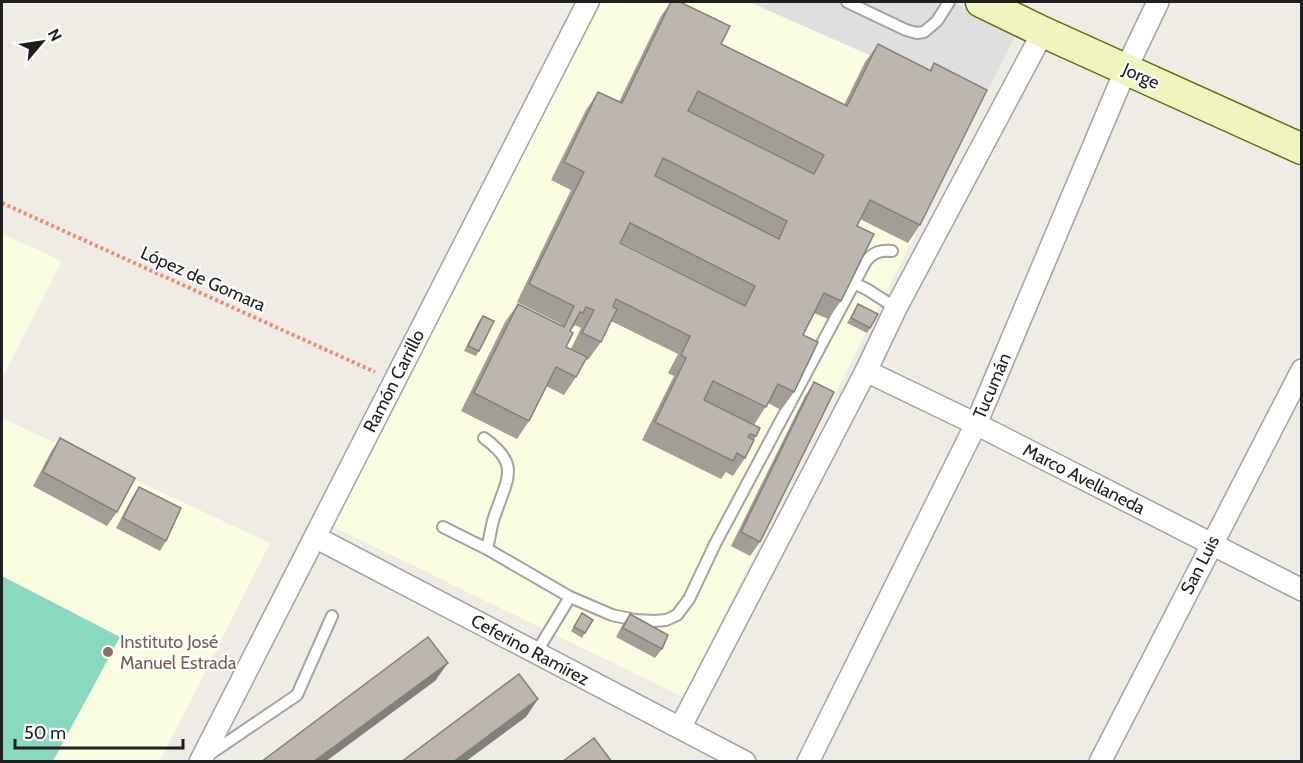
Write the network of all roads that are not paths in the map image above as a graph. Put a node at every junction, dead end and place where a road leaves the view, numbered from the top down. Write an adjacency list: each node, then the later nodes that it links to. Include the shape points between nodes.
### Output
1 (588, 2): 17 (street, Ramón Carrillo)
2 (847, 2): 3 (lane, via 917,33 937,21)
3 (949, 2)
4 (981, 2): 6 (street, Jorge)
5 (1158, 2): 7 (street, Tucumán)
6 (1043, 32): 7 (street, Jorge); 11 (street)
7 (1126, 69): 8 (street, Jorge); 14 (street, Tucumán)
8 (1302, 149)
9 (892, 251): 10 (lane, via 873,253)
10 (854, 283): 11 (lane); 21 (lane, via 689,599 677,615 666,620 635,620)
11 (896, 308): 12 (street)
12 (866, 370): 14 (street, Marco Avellaneda); 24 (street)
13 (1302, 370): 18 (street, San Luis)
14 (976, 424): 18 (street, Marco Avellaneda); 27 (street, Tucumán)
15 (484, 438): 19 (lane, via 507,461 509,475)
16 (443, 527): 19 (lane)
17 (315, 537): 23 (street, Ceferino Ramírez); 25 (street, Ramón Carrillo)
18 (1210, 544): 20 (street, Marco Avellaneda); 28 (street, San Luis)
19 (487, 549): 21 (lane)
20 (1302, 590)
21 (570, 597): 23 (lane)
22 (332, 616): 25 (lane, via 297,695)
23 (536, 653): 24 (street, Ceferino Ramírez)
24 (680, 728): 26 (street, Ceferino Ramírez)
25 (200, 762)
26 (745, 762)
27 (808, 762)
28 (1100, 762)

